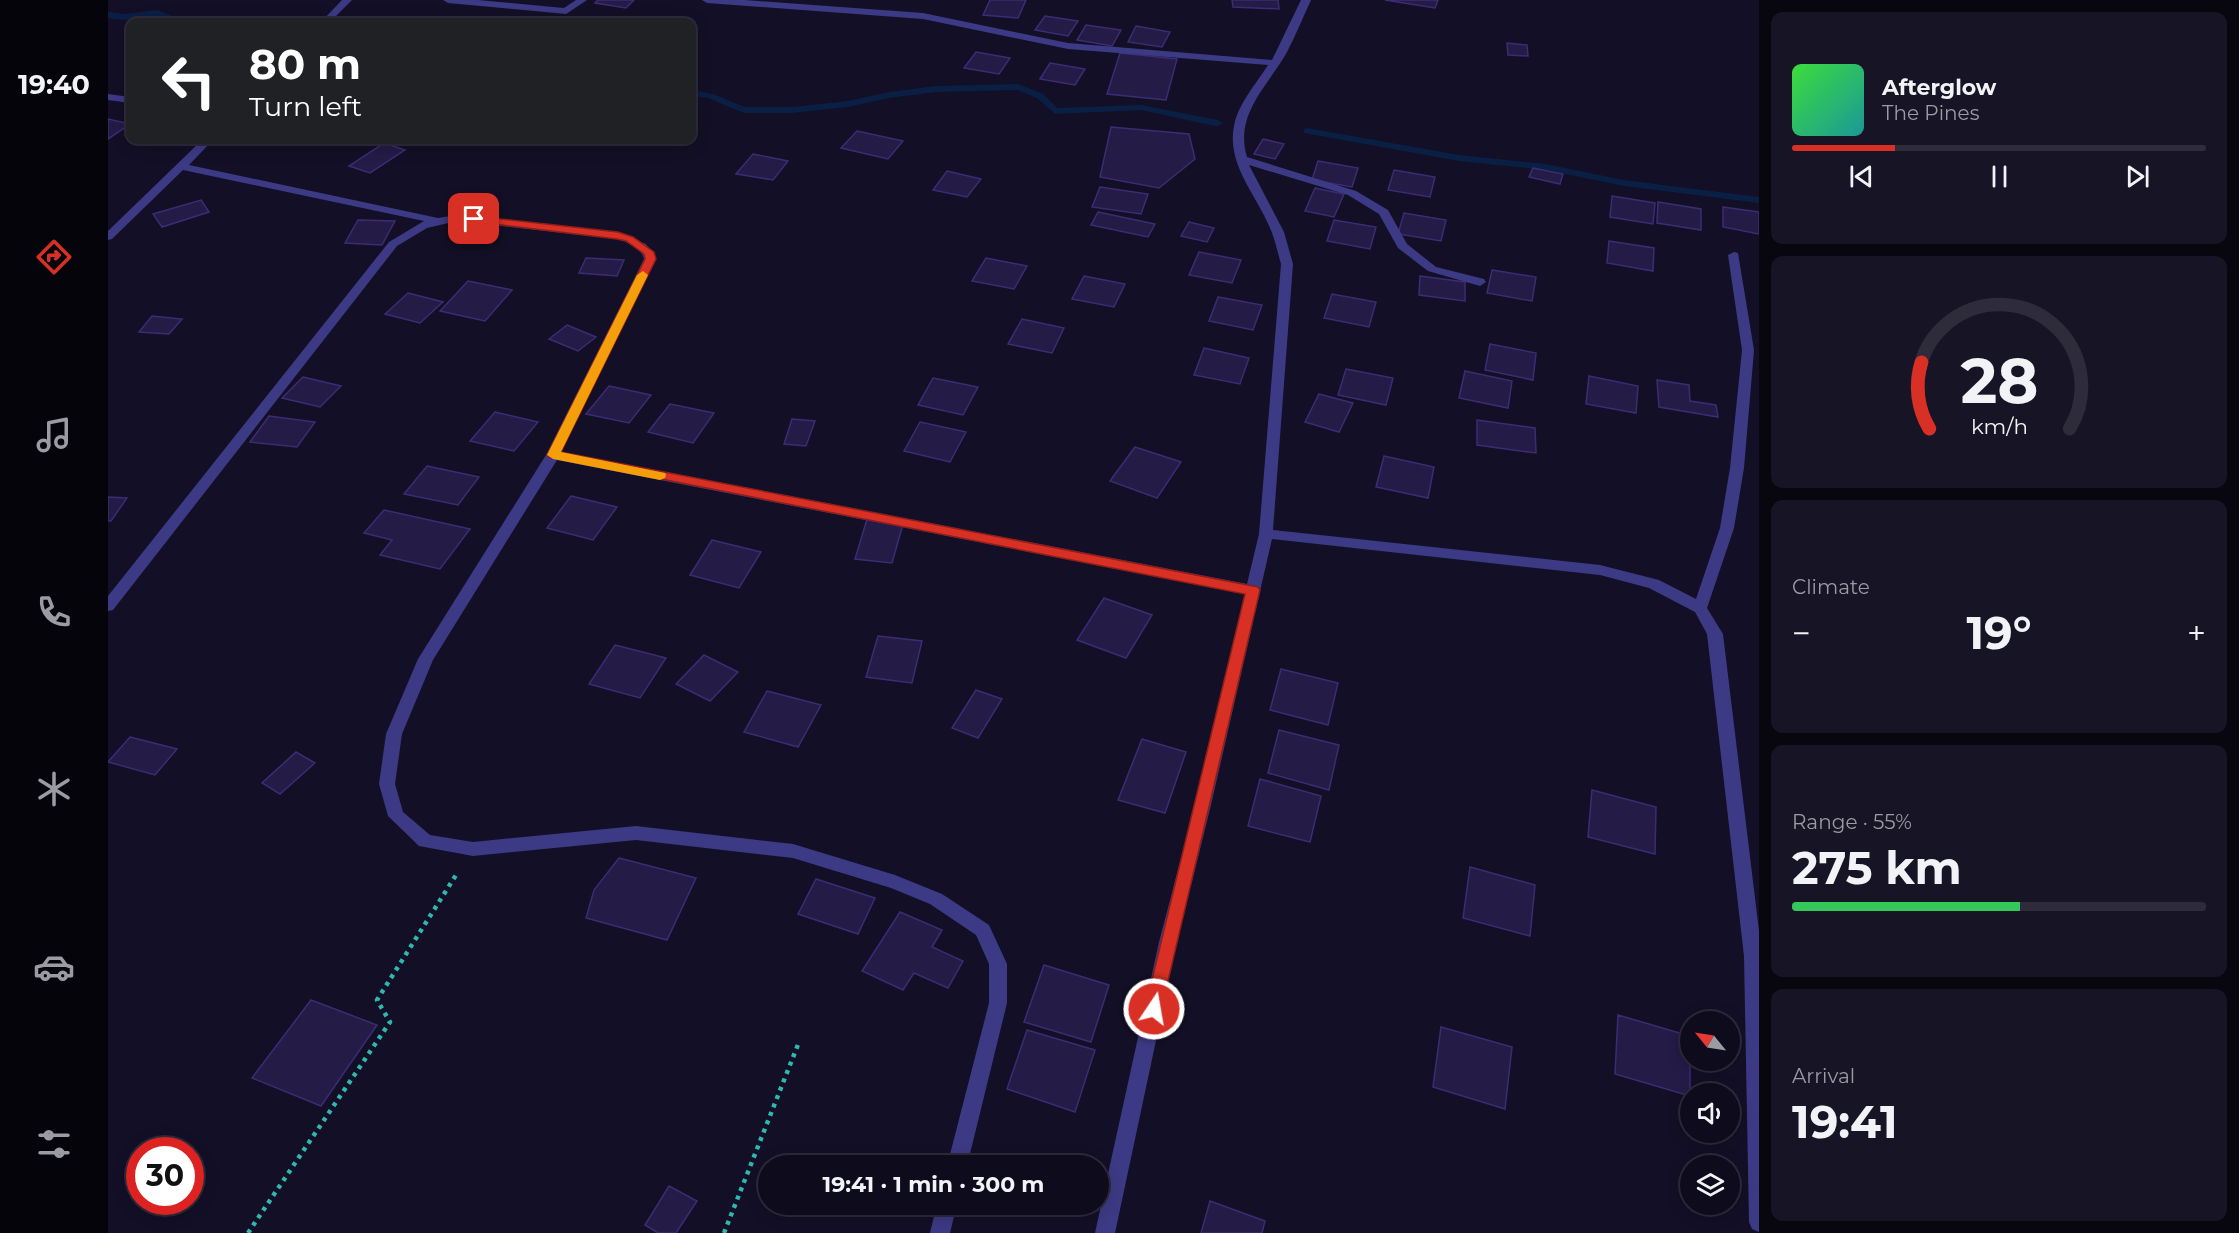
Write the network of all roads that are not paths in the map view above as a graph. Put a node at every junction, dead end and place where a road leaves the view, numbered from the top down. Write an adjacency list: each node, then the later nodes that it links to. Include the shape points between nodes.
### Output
1 (347, 0): 7 (street)
2 (448, 0): 3 (street, via 566,11)
3 (582, 0)
4 (707, 0): 6 (street)
5 (1306, 0): 8 (street)
6 (778, 3): 8 (street, via 923,16 1068,46)
7 (329, 18)
8 (1275, 63): 12 (street, via 1245,108 1239,125)
9 (108, 97): 10 (street)
10 (126, 99)
11 (204, 144): 13 (street)
12 (1242, 159): 17 (street, via 1352,193 1384,212 1402,246 1432,269); 19 (street, via 1278,232 1287,264)
13 (180, 166): 14 (street); 15 (street)
14 (434, 220): 18 (street, via 457,218 618,236 649,252 651,259); 21 (street, via 410,230 393,244)
15 (108, 237)
16 (1734, 255): 22 (street, via 1748,350 1737,468 1726,528)
17 (1480, 282)
18 (553, 455): 20 (street); 24 (street, via 426,659 394,734 387,784 396,816 425,841 473,849 636,833 793,851 895,882 936,899 983,930 998,964 998,1003)
19 (1266, 534): 20 (street); 22 (street, via 1600,570 1654,584)
20 (1253, 590): 28 (street, via 1168,942)
21 (109, 603)
22 (1700, 608): 23 (street, via 1715,634)
23 (1756, 956): 26 (street)
24 (960, 1155)
25 (944, 1215): 27 (street)
26 (1759, 1222)
27 (940, 1233)
28 (1105, 1233)

